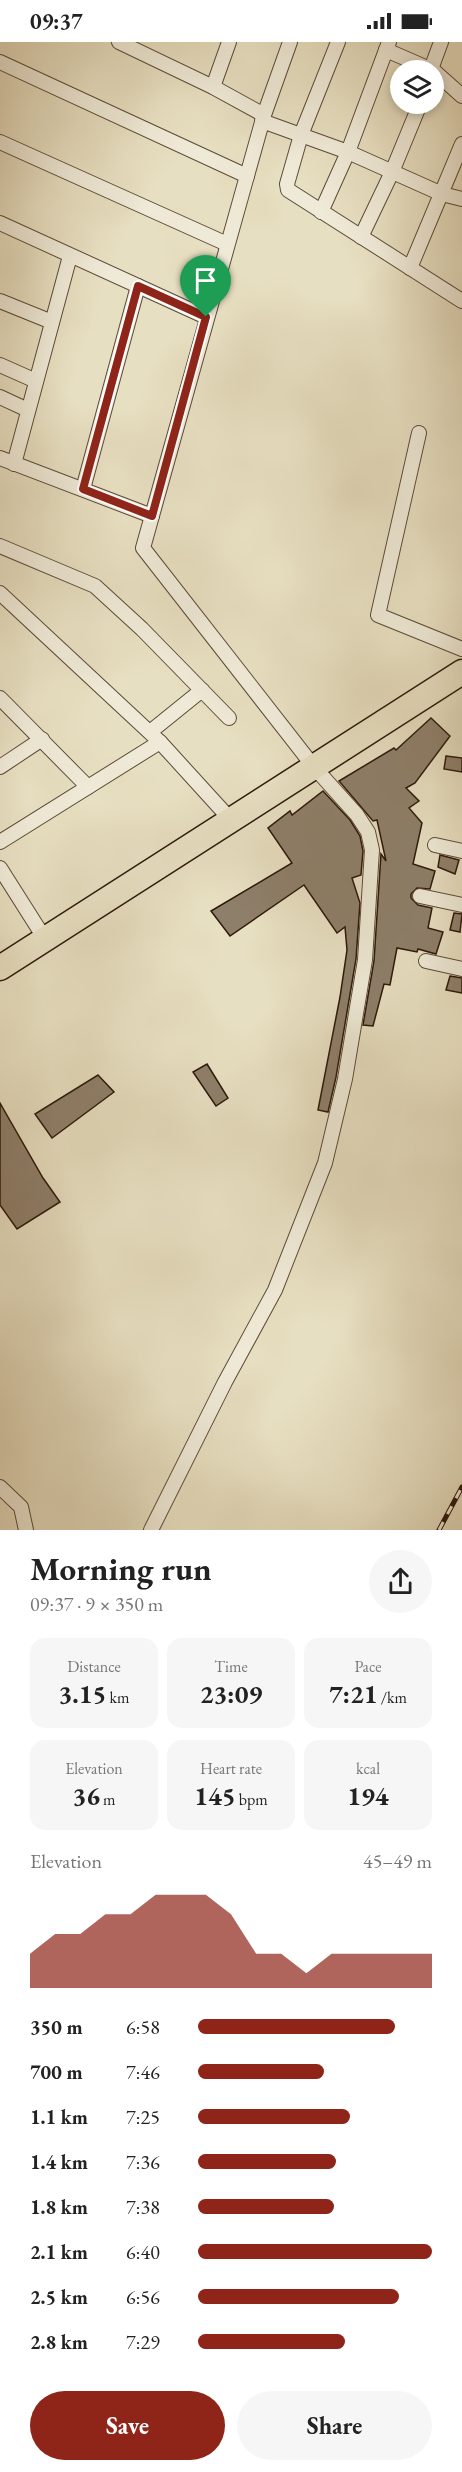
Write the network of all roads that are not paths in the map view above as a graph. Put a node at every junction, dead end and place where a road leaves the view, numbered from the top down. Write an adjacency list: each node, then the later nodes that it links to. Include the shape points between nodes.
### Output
1 (119, 42): 11 (street)
2 (229, 42): 11 (street)
3 (290, 42): 14 (street)
4 (338, 42): 15 (street)
5 (441, 42): 8 (street)
6 (387, 46): 7 (street); 18 (street)
7 (413, 60)
8 (435, 60)
9 (0, 62): 20 (street)
10 (444, 80): 12 (street)
11 (213, 87): 14 (street)
12 (462, 96)
13 (416, 114): 19 (street)
14 (263, 118): 15 (street); 20 (street)
15 (301, 135): 18 (street); 23 (street, via 287,187)
16 (0, 142): 26 (street)
17 (462, 144): 21 (street)
18 (348, 152): 19 (street); 23 (street)
19 (392, 172): 21 (street); 25 (street)
20 (247, 176): 26 (street)
21 (442, 194): 22 (street); 28 (street)
22 (462, 199)
23 (321, 212): 25 (street)
24 (0, 223): 27 (street)
25 (361, 237): 28 (street)
26 (227, 244): 32 (street)
27 (70, 256): 29 (street); 33 (street)
28 (410, 268): 30 (street)
29 (138, 286): 32 (street); 41 (street)
30 (462, 301)
31 (1, 306): 33 (street)
32 (206, 317): 42 (street)
33 (52, 322): 35 (street)
34 (0, 365): 35 (street)
35 (36, 381): 37 (street)
36 (0, 397): 37 (street)
37 (28, 410): 40 (street)
38 (419, 433): 45 (street, via 378,615)
39 (0, 458): 40 (street)
40 (14, 464): 41 (street)
41 (83, 489): 42 (street)
42 (152, 516): 53 (street, via 143,548)
43 (0, 546): 47 (street, via 95,586)
44 (2, 599): 50 (street)
45 (462, 649)
46 (462, 672): 53 (highway)
47 (202, 690): 49 (street); 50 (street)
48 (0, 698): 51 (street)
49 (229, 718)
50 (155, 737): 54 (street); 55 (street)
51 (42, 739): 52 (street); 54 (street)
52 (0, 767)
53 (314, 767): 55 (highway); 68 (street, via 357,815 368,832 372,850 365,960 345,1079 324,1164 275,1290)
54 (88, 787): 56 (street)
55 (231, 820): 62 (highway)
56 (0, 842)
57 (435, 845): 58 (street)
58 (462, 850)
59 (0, 868): 62 (street)
60 (420, 896): 61 (street)
61 (462, 905)
62 (45, 939): 64 (highway)
63 (426, 961): 65 (street)
64 (0, 968)
65 (462, 969)
66 (0, 1486): 67 (street, via 21,1507)
67 (26, 1530)
68 (150, 1530)

